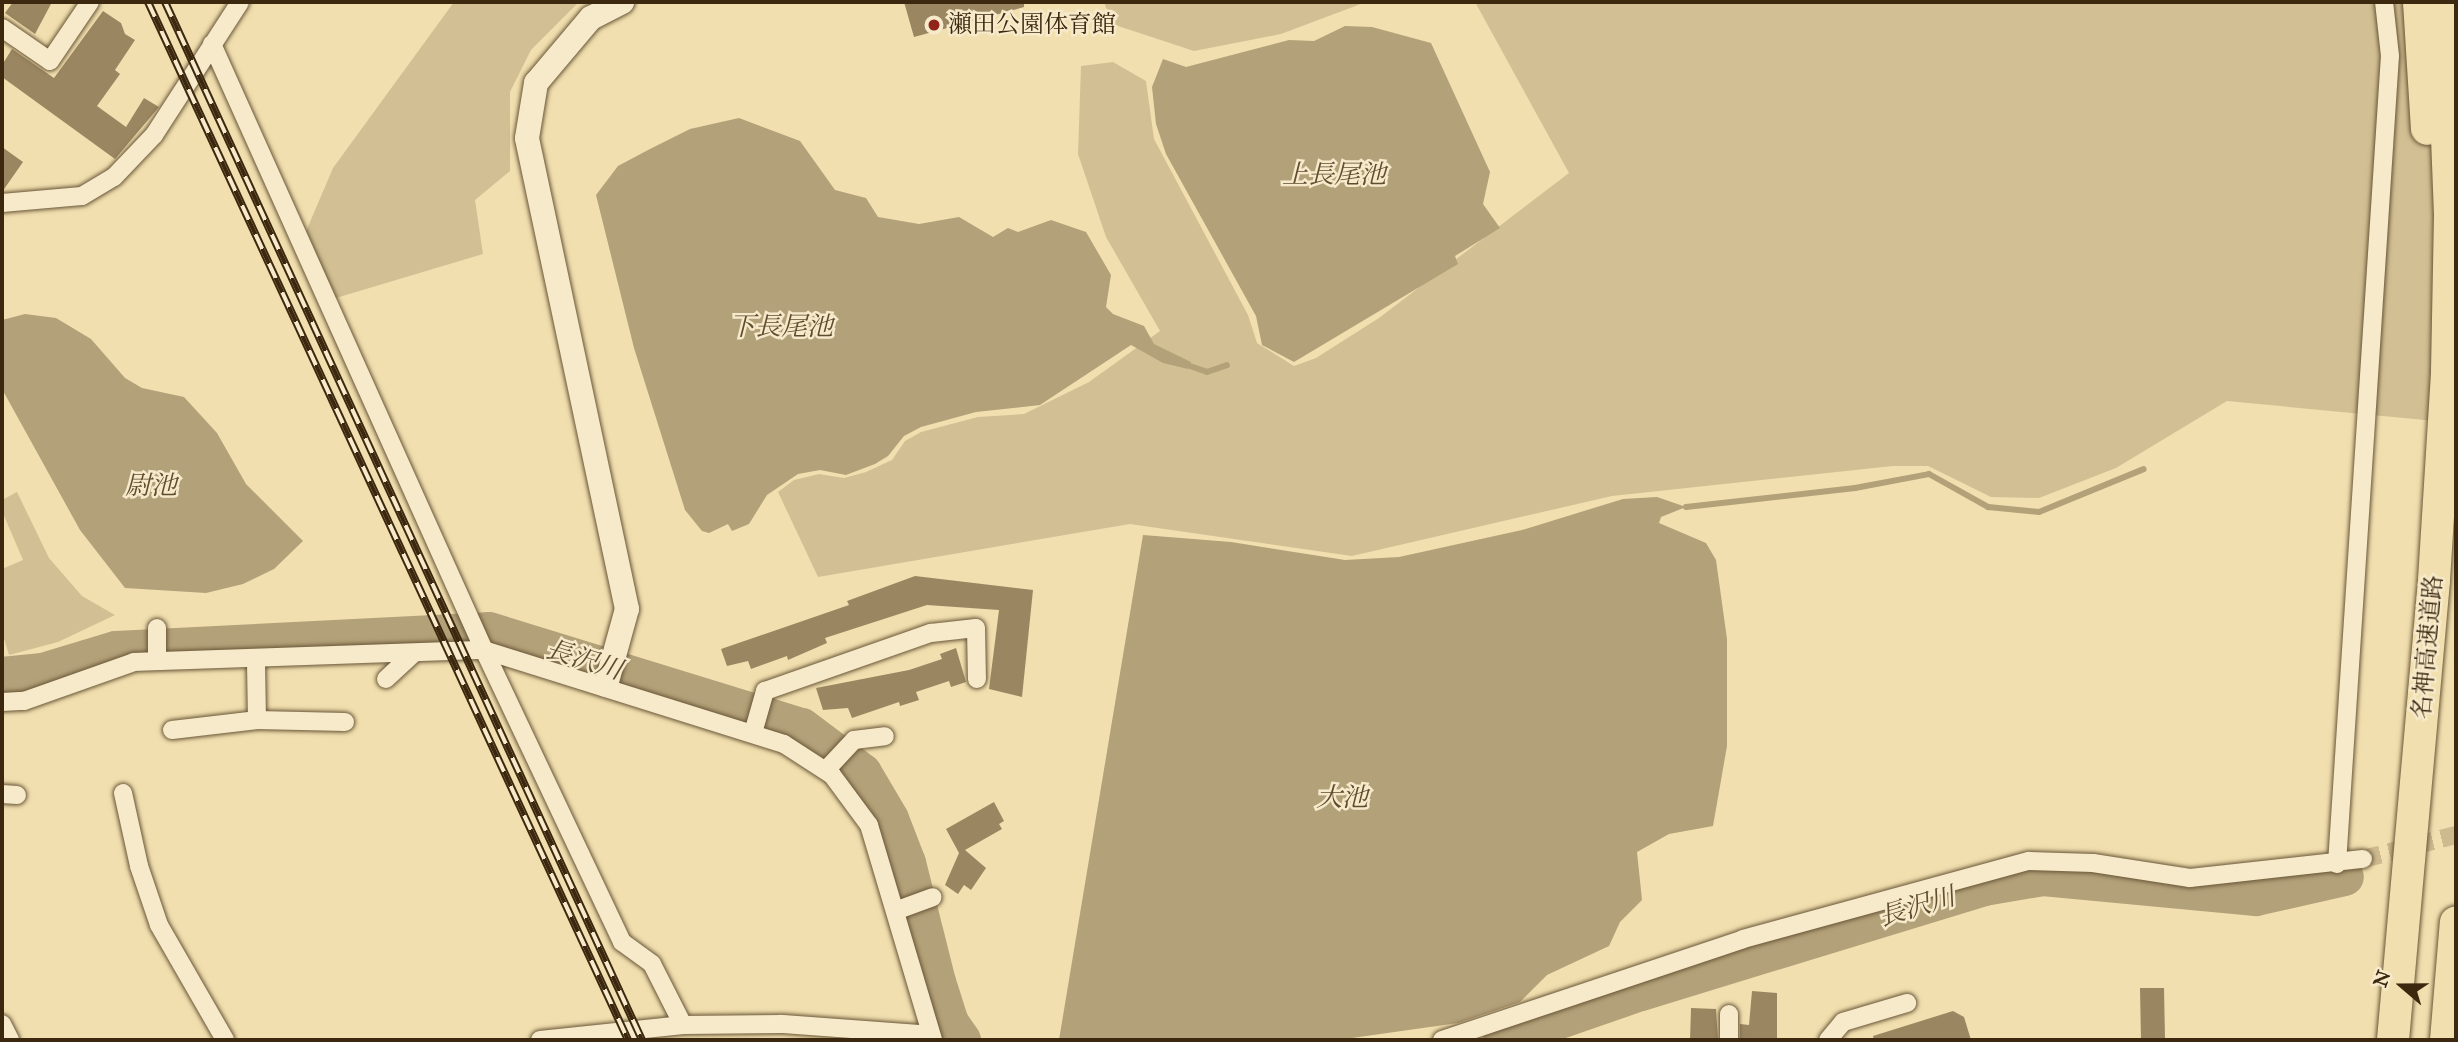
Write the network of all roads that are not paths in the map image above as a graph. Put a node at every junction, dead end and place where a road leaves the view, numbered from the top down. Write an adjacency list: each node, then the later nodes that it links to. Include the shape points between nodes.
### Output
1 (90, 2): 7 (street, via 50,61)
2 (240, 2): 8 (street)
3 (622, 2): 18 (street, via 591,18 536,83 527,138 627,609)
4 (2384, 2): 28 (street, via 2390,56)
5 (2419, 2): 10 (highway)
6 (2442, 2): 10 (highway, 名神高速道路, via 2450,215)
7 (2, 28)
8 (212, 44): 9 (street, via 154,135 114,177 82,196); 12 (street)
9 (2, 204)
10 (2446, 371): 43 (highway, 名神高速道路, via 2434,580)
11 (157, 629): 14 (street)
12 (484, 650): 13 (street); 18 (street); 35 (street, via 622,942 652,964)
13 (414, 653): 15 (street); 16 (street)
14 (157, 660): 15 (street); 19 (street, via 134,662 24,701)
15 (256, 661): 20 (street)
16 (386, 679)
17 (977, 679): 23 (street, via 976,628 931,633 765,692)
18 (607, 685): 23 (street)
19 (2, 702)
20 (257, 720): 21 (street); 22 (street)
21 (345, 722)
22 (172, 730)
23 (753, 732): 25 (street, via 801,751)
24 (886, 736): 25 (street, via 852,741)
25 (826, 769): 30 (street, via 869,825)
26 (123, 793): 38 (street, via 159,925)
27 (2363, 859): 28 (street)
28 (2337, 864): 40 (street, via 2190,878 2094,863 2029,862 1743,939)
29 (932, 897): 30 (street)
30 (896, 911): 36 (street)
31 (2456, 922): 44 (highway)
32 (1907, 1003): 42 (street, via 1843,1022)
33 (1730, 1014): 41 (street)
34 (2, 1024): 37 (street)
35 (683, 1025): 36 (street, via 782,1024); 39 (street)
36 (932, 1038)
37 (10, 1040)
38 (225, 1040)
39 (540, 1040)
40 (1442, 1040)
41 (1729, 1040)
42 (1828, 1040)
43 (2393, 1040)
44 (2446, 1040)

